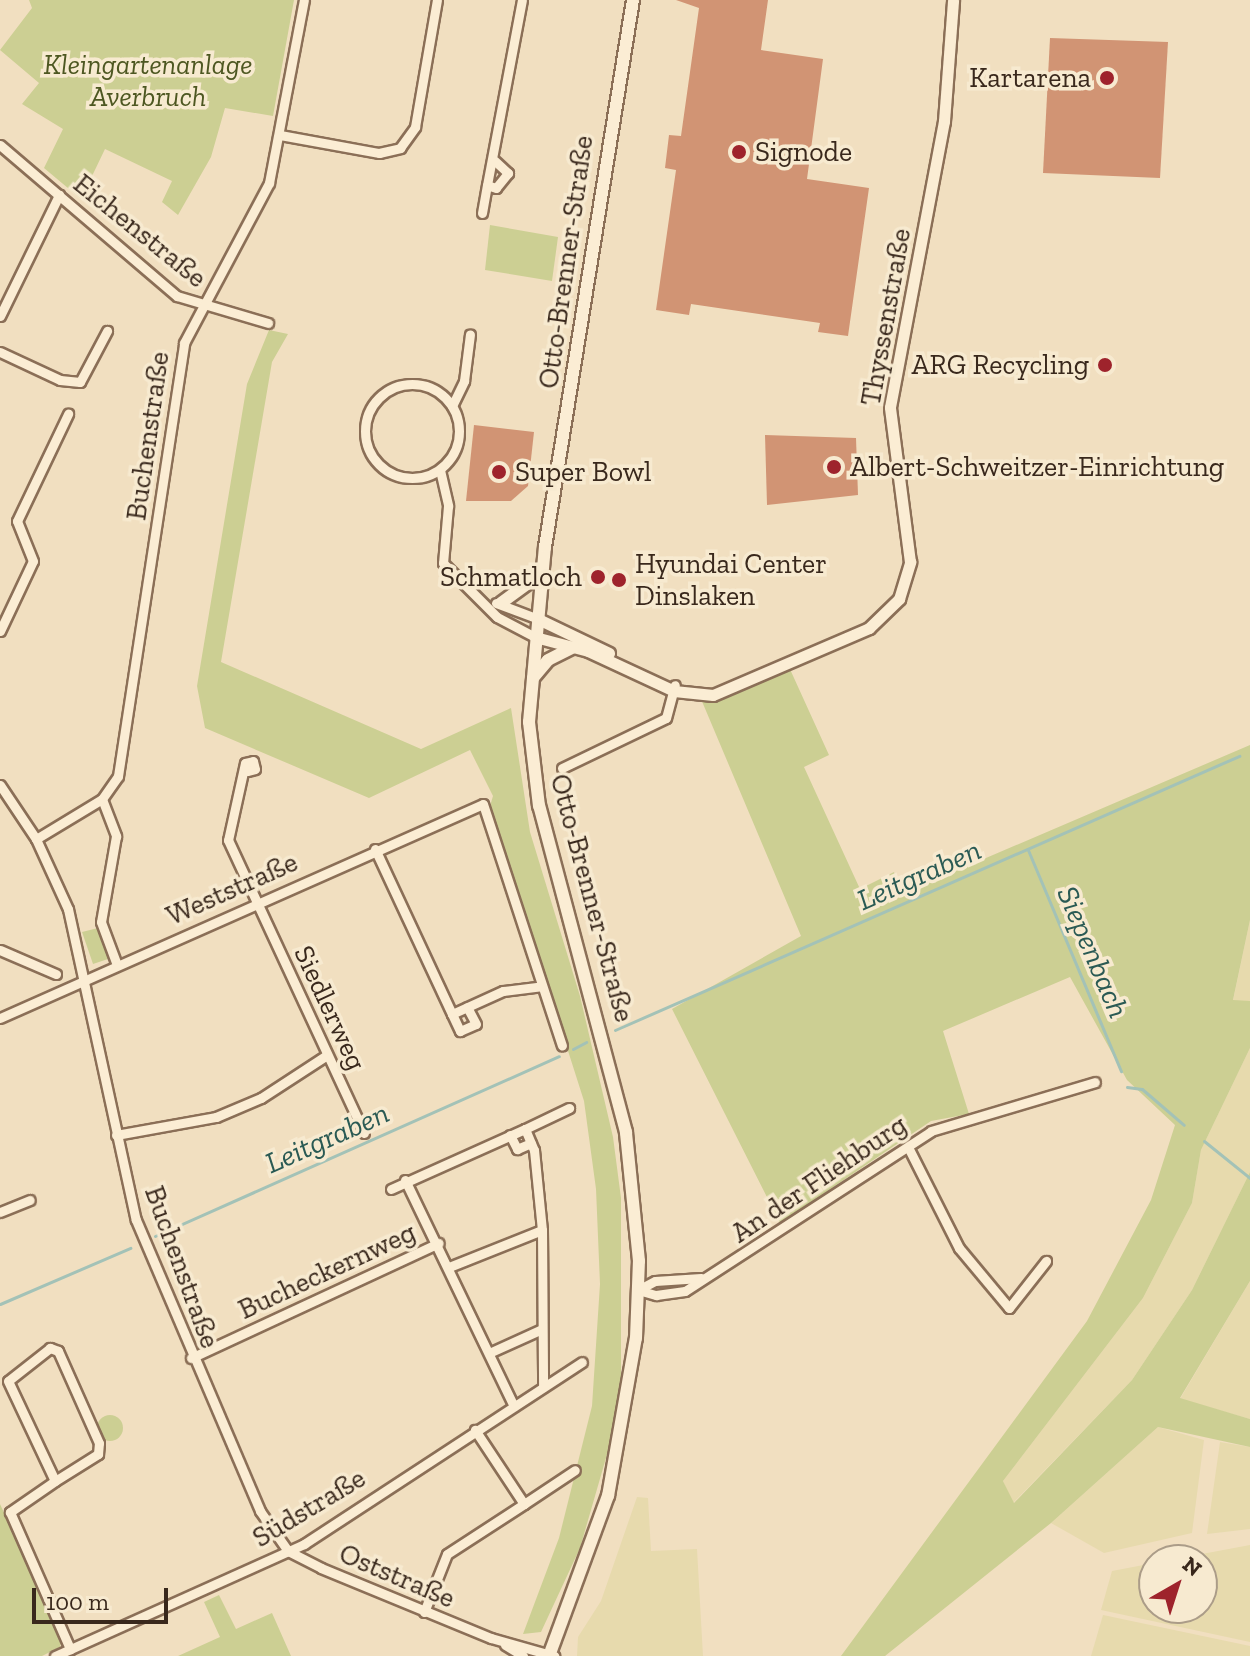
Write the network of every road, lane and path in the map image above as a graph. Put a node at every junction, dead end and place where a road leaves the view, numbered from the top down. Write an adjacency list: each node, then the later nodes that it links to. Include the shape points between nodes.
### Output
1 (304, 0): 6 (street, Buchenstraße)
2 (437, 0): 6 (street, via 415,127 400,148 379,153)
3 (522, 0): 8 (street)
4 (633, 0): 21 (main road, Otto-Brenner-Straße)
5 (953, 0): 29 (street, Thyssenstraße, via 944,121 890,407 910,562 906,580 892,608 869,628 737,687)
6 (280, 135): 12 (street, Buchenstraße, via 269,183)
7 (0, 145): 10 (street, Eichenstraße)
8 (495, 161): 9 (street); 9 (street, via 508,173 507,181 503,187)
9 (487, 185): 11 (street)
10 (59, 195): 12 (street, Eichenstraße, via 177,296); 13 (street)
11 (482, 213)
12 (201, 307): 14 (street, Eichenstraße); 33 (street, Buchenstraße, via 184,343 170,419 118,776)
13 (0, 316)
14 (268, 323)
15 (107, 331): 17 (street, via 80,382 60,380)
16 (470, 334): 18 (street, via 464,381)
17 (0, 352)
18 (452, 406): 20 (street, via 459,441); 20 (street, via 441,393 409,383 393,387 369,409 364,424 370,455 394,476 409,479)
19 (68, 414): 25 (street, via 17,521 33,561)
20 (440, 470): 22 (street, via 448,506 443,563)
21 (542, 573): 23 (main road); 24 (main road, Otto-Brenner-Straße)
22 (484, 602): 23 (street); 26 (street, via 497,617)
23 (501, 603): 24 (street)
24 (536, 618): 26 (main road, Otto-Brenner-Straße); 29 (street, Thyssenstraße)
25 (0, 631)
26 (535, 637): 27 (street, Thyssenstraße); 28 (main road, Otto-Brenner-Straße)
27 (573, 647): 28 (main road, via 548,660); 29 (street, Thyssenstraße)
28 (532, 681): 63 (main road, Otto-Brenner-Straße, via 531,761 617,1088 635,1197)
29 (674, 688): 30 (street, via 666,718)
30 (562, 768)
31 (248, 771): 36 (street, Siedlerweg, via 226,828)
32 (0, 785): 34 (street, Buchenstraße)
33 (102, 799): 34 (street); 38 (street, via 116,836 101,922)
34 (36, 839): 40 (street, Buchenstraße, via 68,909)
35 (375, 849): 36 (street, Weststraße); 41 (street, Weststraße, via 483,804); 43 (street)
36 (257, 902): 38 (street, Weststraße); 46 (street, Siedlerweg)
37 (0, 950): 39 (street)
38 (117, 965): 40 (street, Weststraße)
39 (56, 974)
40 (85, 979): 44 (street, Weststraße); 51 (street, Buchenstraße)
41 (541, 986): 42 (street, via 503,991); 45 (street)
42 (467, 1007): 43 (street); 43 (street, via 476,1024 460,1031)
43 (452, 1014)
44 (0, 1018)
45 (562, 1045)
46 (327, 1055): 50 (street, Siedlerweg); 51 (street, via 261,1098 216,1117)
47 (1095, 1082): 54 (street, An der Fliehburg, via 931,1131)
48 (569, 1108): 49 (street)
49 (525, 1129): 52 (street); 53 (street)
50 (364, 1133)
51 (116, 1135): 66 (street, Buchenstraße, via 136,1220)
52 (510, 1135): 53 (street, via 517,1149); 55 (street)
53 (531, 1143): 59 (street)
54 (908, 1147): 61 (street, via 959,1248 1009,1308); 63 (street, An der Fliehburg, via 685,1291)
55 (405, 1180): 56 (street); 60 (street, Bucheckernweg)
56 (391, 1189)
57 (30, 1200): 58 (street)
58 (0, 1212)
59 (542, 1230): 62 (street); 64 (street)
60 (439, 1243): 62 (street, Bucheckernweg); 66 (street, Bucheckernweg)
61 (1046, 1261)
62 (449, 1267): 65 (street, Bucheckernweg)
63 (638, 1290): 78 (main road, Otto-Brenner-Straße, via 632,1378 608,1496)
64 (542, 1329): 65 (street); 68 (street)
65 (489, 1353): 69 (street, Bucheckernweg)
66 (191, 1358): 74 (street, Buchenstraße, via 260,1511)
67 (582, 1362): 68 (street, Südstraße)
68 (543, 1387): 69 (street, Südstraße)
69 (514, 1406): 70 (street, Südstraße)
70 (475, 1430): 73 (street); 74 (street, Südstraße)
71 (575, 1470): 73 (street)
72 (55, 1481): 72 (street, via 8,1381 50,1348 58,1351 99,1443 98,1454); 77 (street, via 10,1512)
73 (524, 1504): 75 (street, via 447,1554)
74 (288, 1551): 75 (street, Oststraße); 77 (street, Südstraße)
75 (424, 1612): 76 (street, Oststraße)
76 (491, 1638): 78 (street, Oststraße); 80 (street, Oststraße)
77 (70, 1649): 79 (street, Südstraße)
78 (551, 1655)
79 (55, 1656)
80 (523, 1656)

